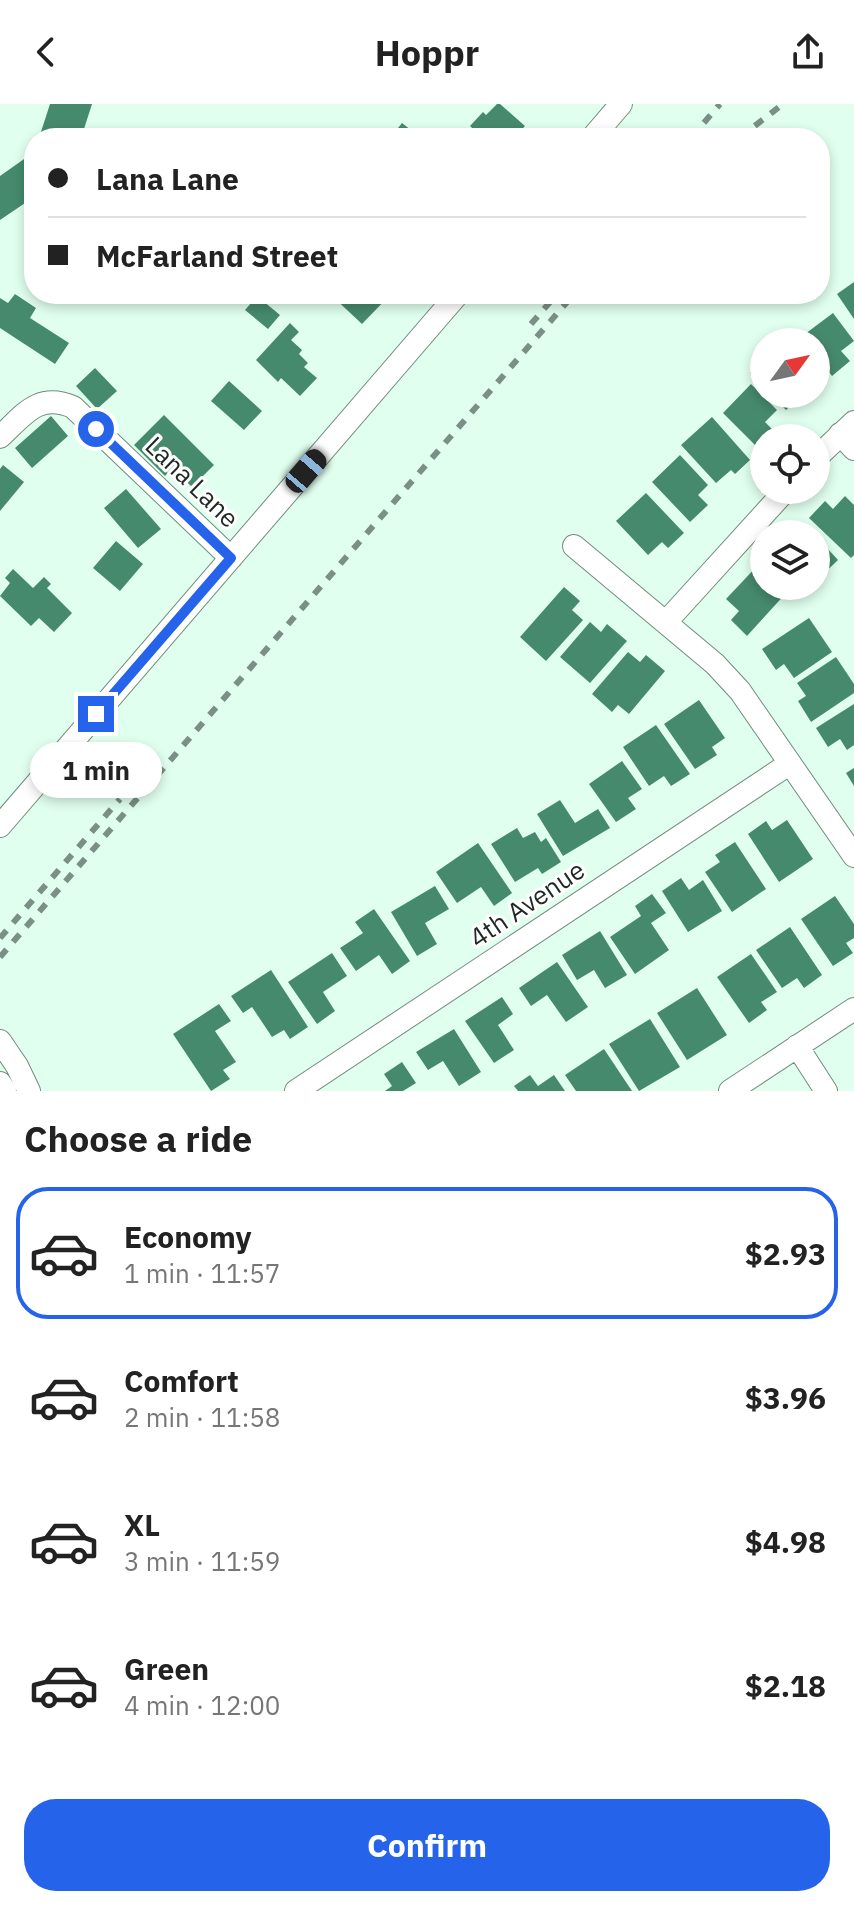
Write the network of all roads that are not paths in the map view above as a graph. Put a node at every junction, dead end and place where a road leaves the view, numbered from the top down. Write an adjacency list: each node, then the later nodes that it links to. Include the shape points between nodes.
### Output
1 (621, 104): 2 (street)
2 (601, 128)
3 (449, 304): 9 (street)
4 (849, 435): 6 (street)
5 (0, 437): 9 (street, Lana Lane, via 34,406 60,401 73,407)
6 (830, 448)
7 (773, 504): 10 (street)
8 (574, 546): 10 (street)
9 (231, 558): 12 (street)
10 (666, 622): 11 (street, via 740,691)
11 (789, 764): 13 (street); 20 (street, 4th Avenue)
12 (0, 826)
13 (854, 856)
14 (854, 1009): 16 (street)
15 (0, 1041): 19 (street)
16 (797, 1046): 21 (street); 22 (street)
17 (0, 1083): 18 (street)
18 (5, 1091)
19 (29, 1091)
20 (296, 1091)
21 (730, 1091)
22 (826, 1091)

